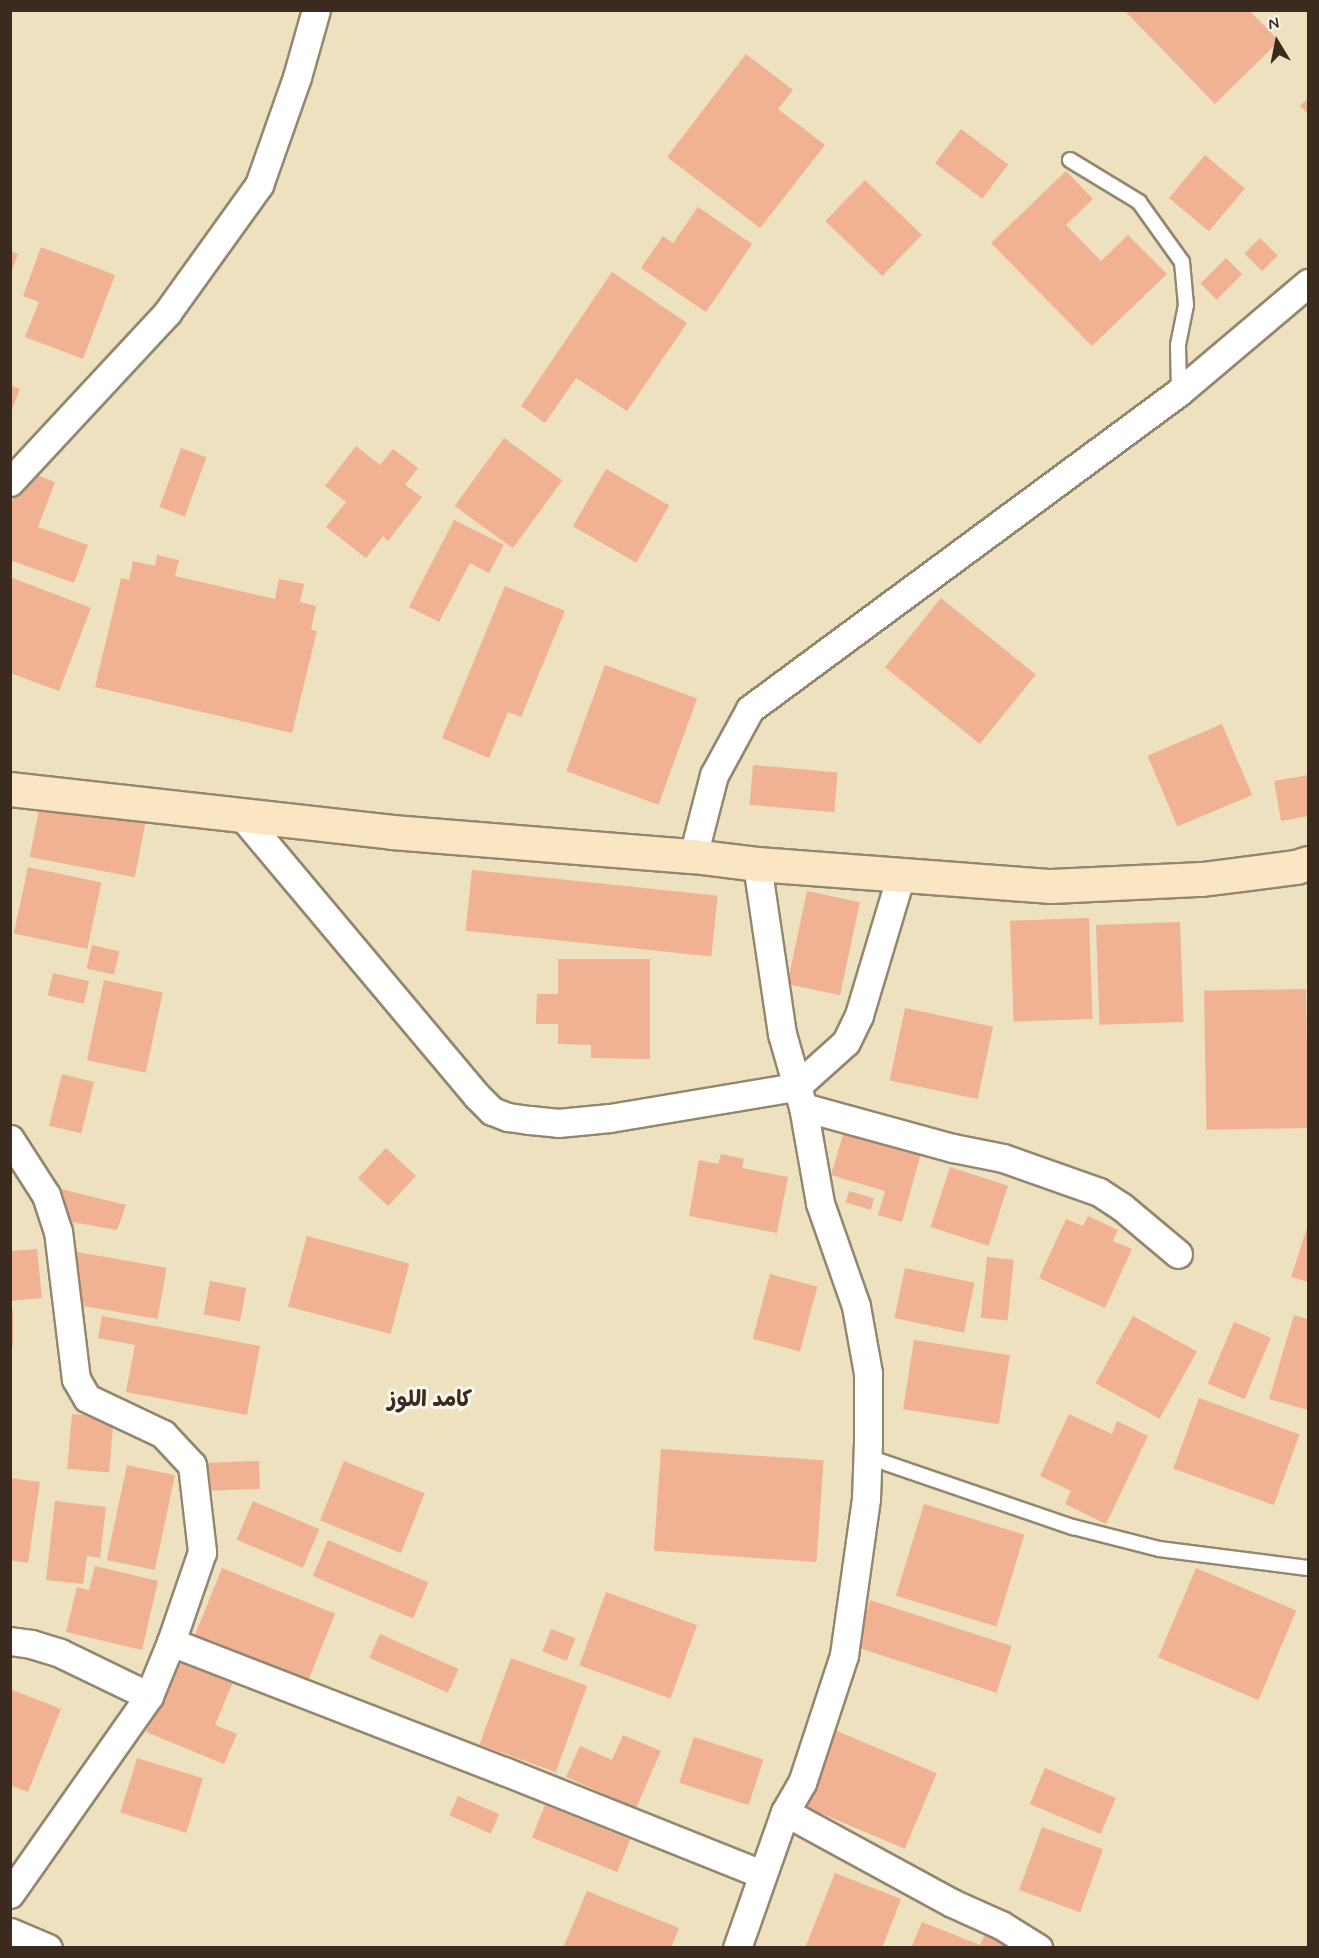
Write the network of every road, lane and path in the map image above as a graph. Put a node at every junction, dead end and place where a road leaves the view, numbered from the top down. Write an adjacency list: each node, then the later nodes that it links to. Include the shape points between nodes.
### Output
1 (316, 10): 5 (street, via 259,185 167,313)
2 (1070, 160): 4 (lane, via 1139,202 1182,262 1186,305 1178,345)
3 (1308, 283): 4 (street)
4 (1179, 392): 8 (street, via 750,709 714,775)
5 (10, 482)
6 (10, 789): 7 (main road)
7 (242, 816): 8 (main road); 12 (street, via 446,1062 492,1111 508,1117 558,1123)
8 (693, 856): 10 (main road)
9 (1308, 863): 11 (main road, via 1202,879 1051,886)
10 (757, 864): 11 (main road); 12 (street, via 782,1034)
11 (901, 875): 12 (street, via 859,1015 846,1042)
12 (800, 1097): 14 (street, via 953,1148 1004,1158 1099,1192); 15 (street, via 820,1203 858,1317 868,1373)
13 (10, 1139): 18 (street, via 46,1195 58,1231 76,1379 87,1398 163,1434 192,1465 202,1552)
14 (1178, 1254)
15 (868, 1457): 16 (lane, via 1073,1527 1148,1546); 20 (street, via 866,1499 844,1655 802,1783)
16 (1308, 1568)
17 (10, 1641): 19 (street, via 60,1653)
18 (171, 1642): 19 (street); 21 (street)
19 (149, 1696): 22 (street)
20 (785, 1812): 21 (street); 26 (street)
21 (762, 1874): 25 (street)
22 (10, 1894)
23 (10, 1932): 24 (street)
24 (48, 1947)
25 (737, 1947)
26 (1038, 1947)

